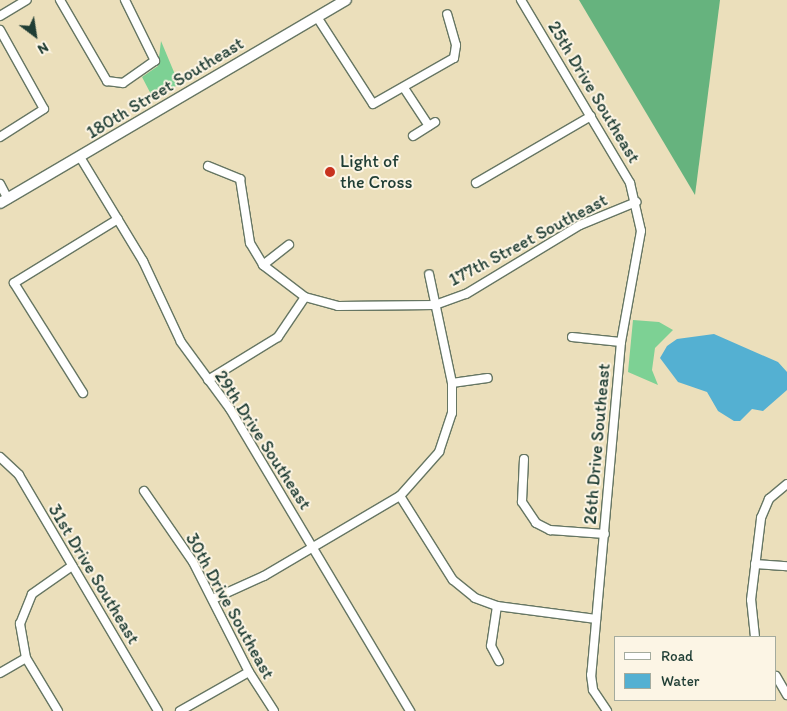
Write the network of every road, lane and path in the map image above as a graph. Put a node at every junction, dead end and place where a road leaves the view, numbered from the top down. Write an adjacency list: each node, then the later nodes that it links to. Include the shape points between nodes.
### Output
1 (27, 0): 7 (street)
2 (60, 0): 3 (street, via 107,81 123,83 156,61)
3 (125, 0)
4 (346, 0): 8 (street, 180th Street Southeast)
5 (521, 0): 11 (street, 25th Drive Southeast)
6 (447, 14): 10 (street, via 456,45 454,58)
7 (0, 16)
8 (317, 18): 10 (street, via 368,102 378,104); 14 (street, 180th Street Southeast)
9 (0, 30): 13 (street, via 44,109)
10 (404, 88): 12 (street, via 432,124)
11 (591, 116): 16 (street); 19 (street, 25th Drive Southeast, via 630,183)
12 (413, 136)
13 (0, 137)
14 (80, 157): 18 (street, 180th Street Southeast); 20 (street, 29th Drive Southeast)
15 (208, 166): 22 (street, via 240,180 250,242)
16 (476, 183)
17 (0, 184): 18 (street)
18 (4, 201)
19 (636, 202): 25 (street, 177th Street Southeast, via 580,225 466,294); 27 (street, 26th Drive Southeast, via 641,231)
20 (118, 219): 29 (street, 29th Drive Southeast, via 181,342); 31 (street, via 14,283)
21 (288, 246): 22 (street)
22 (263, 265): 24 (street)
23 (429, 274): 25 (street)
24 (305, 297): 25 (street, 177th Street Southeast, via 338,306); 29 (street, via 278,337)
25 (434, 305): 30 (street)
26 (572, 337): 27 (street)
27 (621, 342): 37 (street, 26th Drive Southeast)
28 (488, 378): 30 (street)
29 (208, 380): 38 (street, 29th Drive Southeast)
30 (452, 383): 36 (street, via 452,413 439,452)
31 (83, 392)
32 (0, 457): 40 (street, 31st Drive Southeast, via 18,475)
33 (524, 459): 37 (street, via 522,502 536,523 550,530)
34 (787, 484): 39 (street, via 770,499 761,518)
35 (144, 491): 42 (street, 30th Drive Southeast)
36 (400, 496): 38 (street); 43 (street, via 452,580 475,598)
37 (605, 534): 44 (street, 26th Drive Southeast)
38 (313, 547): 42 (street); 56 (street, 29th Drive Southeast)
39 (755, 564): 41 (street); 45 (street, via 750,600)
40 (72, 566): 46 (street, via 32,594 23,610 21,638); 53 (street, 31st Drive Southeast)
41 (787, 566)
42 (213, 599): 48 (street, 30th Drive Southeast)
43 (497, 606): 44 (street); 47 (street, via 492,646)
44 (596, 619): 57 (street, 26th Drive Southeast, via 593,690)
45 (755, 636)
46 (26, 658): 49 (street); 52 (street)
47 (499, 661)
48 (249, 672): 54 (street); 55 (street, 30th Drive Southeast)
49 (0, 673)
50 (777, 678): 51 (street)
51 (787, 695)
52 (58, 711)
53 (158, 711)
54 (180, 711)
55 (274, 711)
56 (410, 711)
57 (607, 711)

